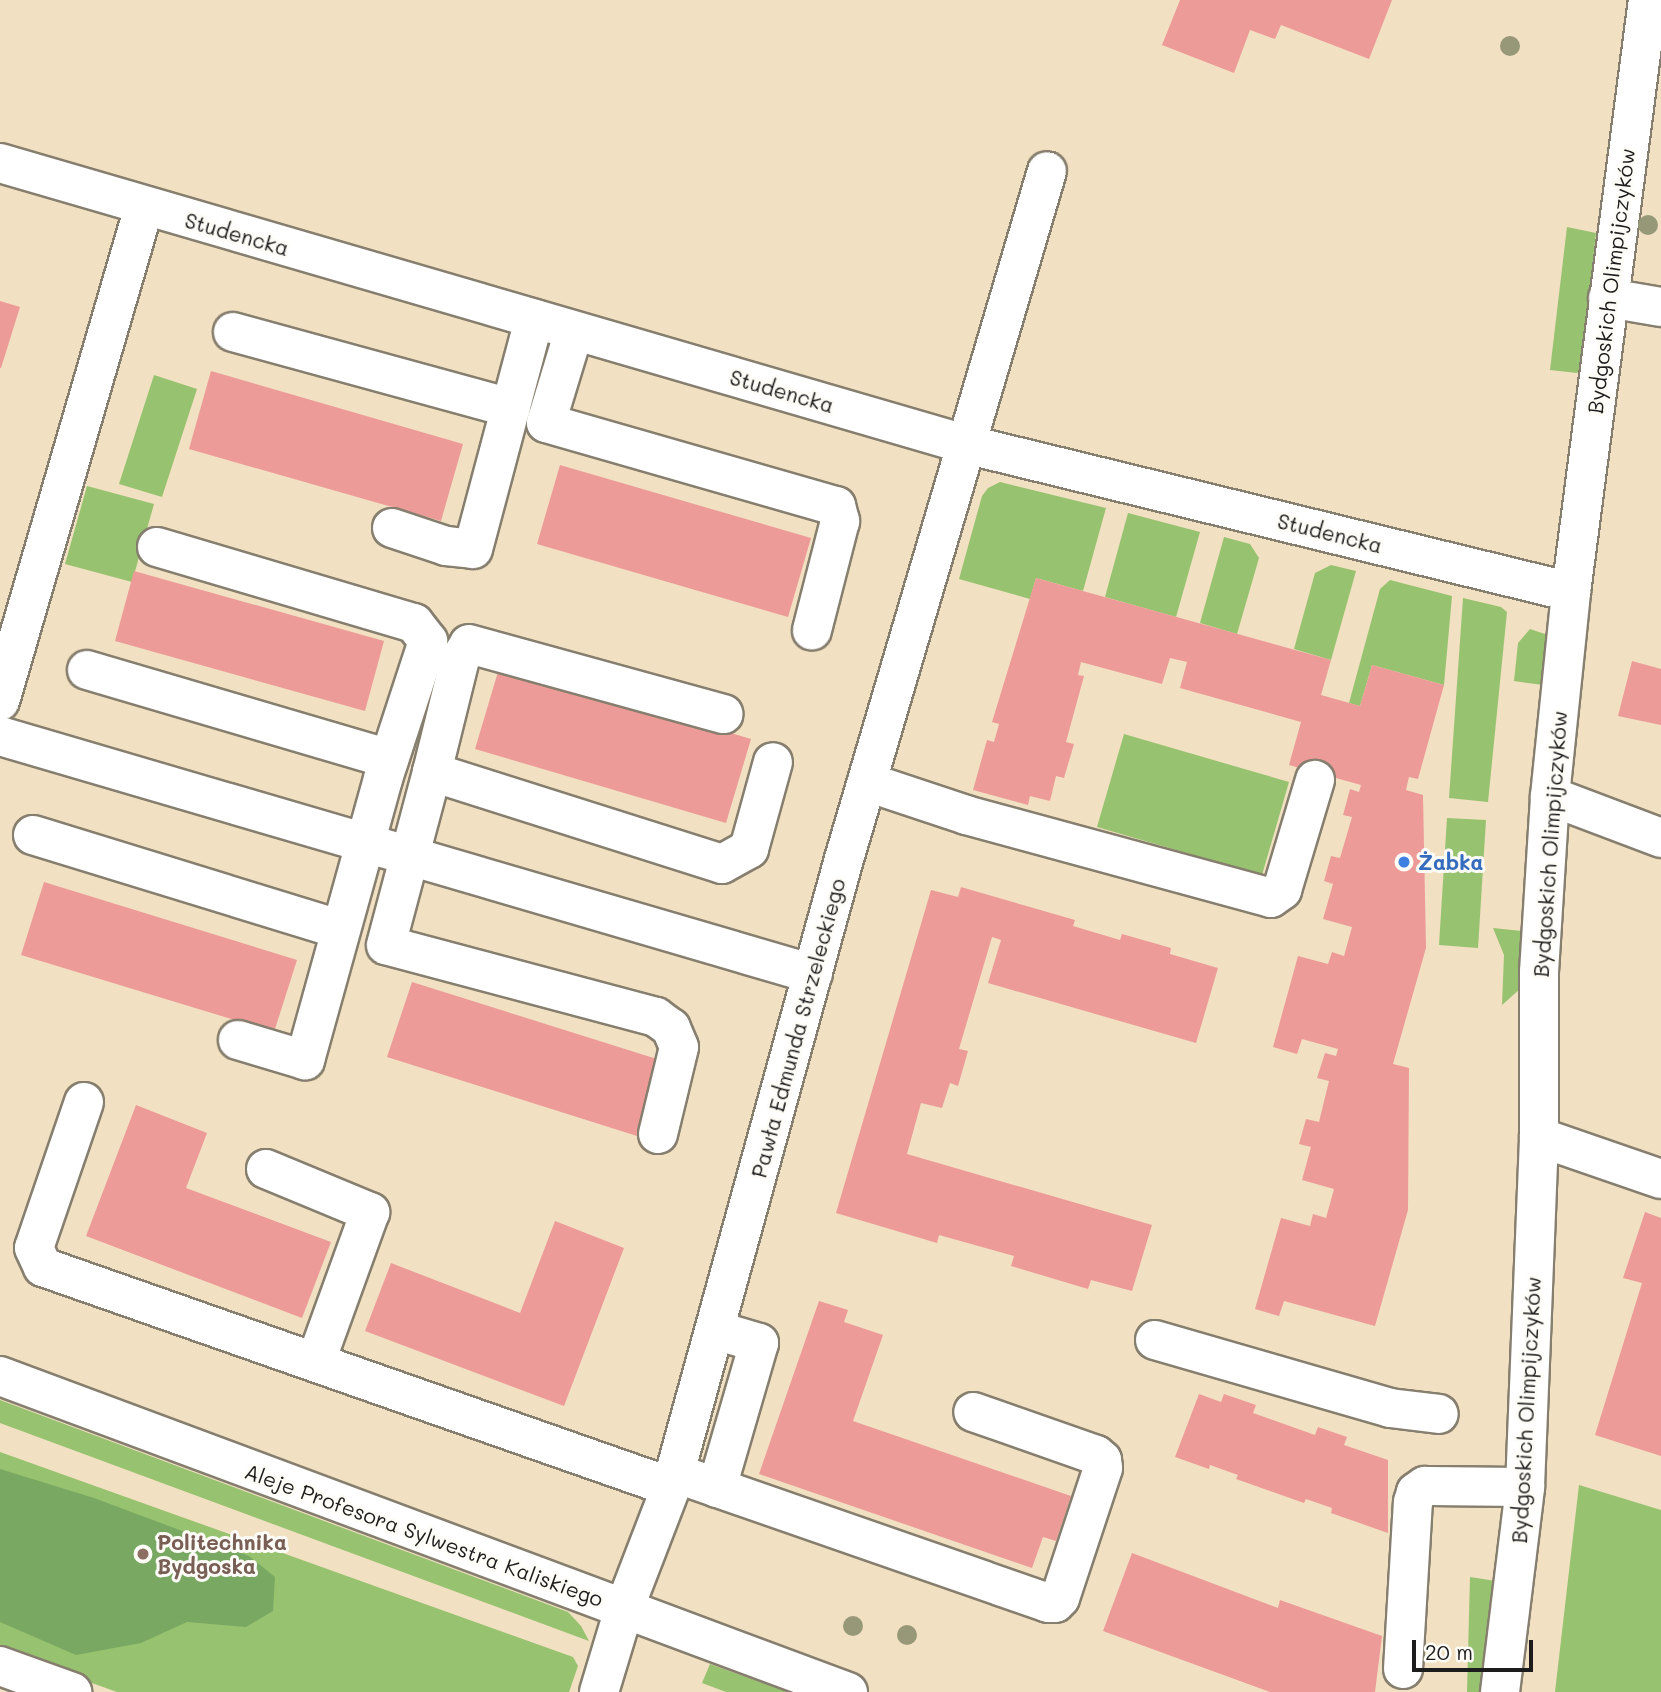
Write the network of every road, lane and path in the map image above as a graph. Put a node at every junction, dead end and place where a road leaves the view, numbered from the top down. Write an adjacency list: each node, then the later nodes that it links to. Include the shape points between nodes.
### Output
1 (1648, 0): 5 (street, Bydgoskich Olimpijczyków)
2 (0, 163): 4 (street, Studencka)
3 (1046, 171): 11 (street, Pawła Edmunda Strzeleckiego)
4 (144, 207): 7 (street, Studencka); 17 (street)
5 (1608, 298): 6 (street); 14 (street, Bydgoskich Olimpijczyków)
6 (1661, 307)
7 (534, 319): 8 (street, Studencka); 10 (street)
8 (574, 331): 11 (street, Studencka); 15 (street, via 546,423 836,506 840,521)
9 (233, 332): 10 (street)
10 (510, 408): 12 (street, via 472,549 446,546)
11 (965, 444): 14 (street, Studencka); 24 (street, Pawła Edmunda Strzeleckiego)
12 (392, 528)
13 (157, 547): 20 (street, via 414,623 428,641)
14 (1571, 592): 25 (street, Bydgoskich Olimpijczyków)
15 (812, 630)
16 (87, 670): 20 (street)
17 (0, 701)
18 (724, 714): 22 (street, via 469,644 460,659)
19 (0, 736): 28 (street)
20 (389, 759): 28 (street)
21 (773, 762): 22 (street, via 749,849 722,864)
22 (432, 772): 29 (street)
23 (1315, 780): 24 (street, via 1282,890 1270,898 966,815)
24 (867, 782): 31 (street, Pawła Edmunda Strzeleckiego)
25 (1550, 796): 27 (street); 35 (street, Bydgoskich Olimpijczyków, via 1539,972)
26 (33, 835): 30 (street)
27 (1661, 838)
28 (365, 843): 29 (street); 30 (street)
29 (408, 856): 31 (street); 34 (street, via 386,945 656,1017 671,1028 679,1047)
30 (341, 930): 32 (street, via 305,1060)
31 (813, 974): 38 (street, Pawła Edmunda Strzeleckiego)
32 (238, 1040)
33 (84, 1102): 40 (street, via 34,1248 43,1267)
34 (658, 1134)
35 (1539, 1137): 37 (street); 45 (street, Bydgoskich Olimpijczyków)
36 (266, 1169): 40 (street, via 370,1212)
37 (1661, 1180)
38 (715, 1330): 44 (street, Pawła Edmunda Strzeleckiego); 46 (street, via 760,1343)
39 (1154, 1340): 43 (street, via 1390,1408)
40 (316, 1361): 44 (street)
41 (0, 1376): 47 (street, Aleje Profesora Sylwestra Kaliskiego)
42 (973, 1412): 46 (street, via 1102,1460 1099,1481 1055,1603)
43 (1439, 1414)
44 (673, 1480): 46 (street); 47 (street, Pawła Edmunda Strzeleckiego)
45 (1525, 1487): 49 (street, via 1425,1486 1416,1492); 53 (street, Bydgoskich Olimpijczyków)
46 (718, 1488)
47 (624, 1609): 51 (street, Pawła Edmunda Strzeleckiego); 52 (street, Aleje Profesora Sylwestra Kaliskiego)
48 (0, 1666): 50 (street)
49 (1403, 1669)
50 (72, 1692)
51 (599, 1692)
52 (848, 1692)
53 (1500, 1692)

